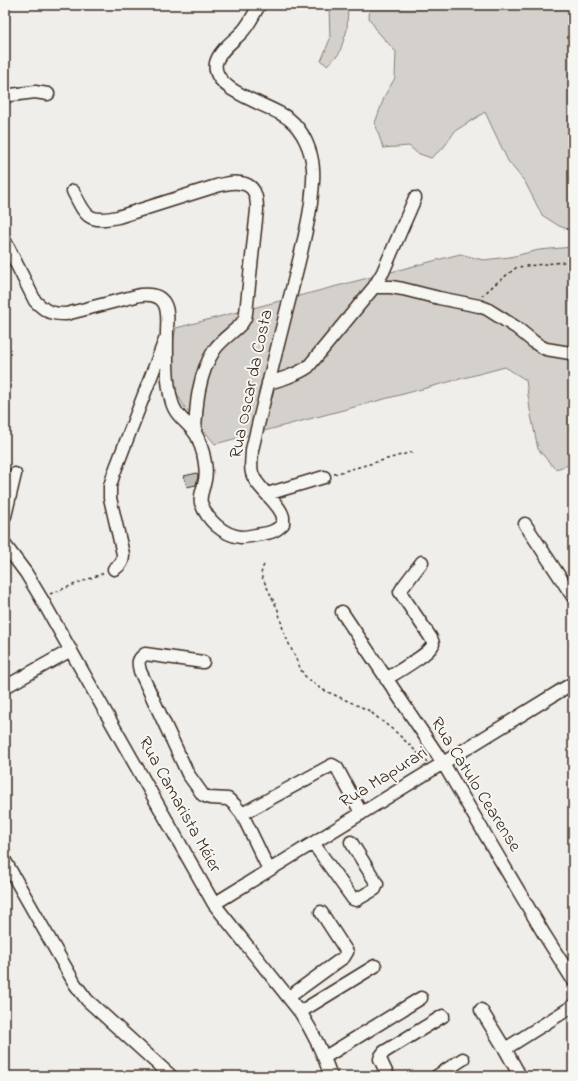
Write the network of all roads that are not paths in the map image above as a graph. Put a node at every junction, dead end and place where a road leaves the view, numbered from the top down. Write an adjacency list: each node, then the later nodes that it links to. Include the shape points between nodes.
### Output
1 (258, 5): 10 (street, Rua Oscar da Costa, via 244,30 220,54 215,69 218,77 229,88 280,113 293,123 303,135 313,169 308,227)
2 (48, 94): 3 (street, via 35,92)
3 (5, 98)
4 (73, 191): 11 (street, via 81,208 96,220 118,217 226,183 247,184 253,189 257,210 245,318 215,349 209,362 198,394)
5 (415, 198): 7 (street)
6 (5, 241): 8 (street, Rua Oscar da Costa, via 35,301 48,312 66,314 149,294 164,303)
7 (374, 287): 9 (street, via 402,289 487,308 540,346); 10 (street, via 308,367 291,376)
8 (167, 333): 11 (street, Rua Oscar da Costa, via 171,401 177,414); 19 (street, via 110,486 110,498 123,554 123,561)
9 (573, 355)
10 (268, 383): 14 (street, Rua Oscar da Costa, via 251,463 257,483)
11 (195, 433): 14 (street, Rua Oscar da Costa, via 206,472 201,503 217,527 242,537 276,530 283,524 283,517)
12 (15, 474): 15 (street)
13 (324, 476): 14 (street)
14 (267, 494)
15 (5, 516)
16 (524, 524): 20 (street)
17 (5, 545): 22 (street, Rua Camarista Méier, via 26,573)
18 (422, 562): 24 (street, via 400,592 431,638 433,645 427,652)
19 (114, 569)
20 (573, 597)
21 (342, 612): 24 (street, Rua Catulo Cearense)
22 (71, 650): 26 (street); 34 (street, Rua Camarista Méier)
23 (203, 662): 28 (street, via 145,654 138,664 188,774 203,795 228,799)
24 (386, 679): 27 (street, Rua Catulo Cearense)
25 (573, 683): 27 (street, Rua Mapurari)
26 (5, 687)
27 (439, 766): 29 (street, Rua Mapurari); 37 (street, Rua Catulo Cearense)
28 (242, 814): 29 (street, via 332,765 337,768); 33 (street)
29 (361, 814): 31 (street, Rua Mapurari)
30 (351, 842): 31 (street, via 377,884 375,889 356,900)
31 (313, 843): 33 (street, Rua Mapurari)
32 (5, 861): 47 (street, via 81,993)
33 (269, 870): 34 (street, Rua Mapurari)
34 (214, 904): 38 (street, Rua Camarista Méier)
35 (321, 912): 38 (street, via 347,952 346,955)
36 (375, 966): 42 (street)
37 (573, 980)
38 (289, 997): 42 (street, Rua Camarista Méier)
39 (421, 998): 45 (street)
40 (573, 1006): 44 (street)
41 (481, 1010): 44 (street)
42 (300, 1012): 45 (street, Rua Camarista Méier)
43 (443, 1016): 49 (street, via 384,1052 380,1059)
44 (505, 1049): 51 (street)
45 (325, 1057): 48 (street, Rua Camarista Méier)
46 (463, 1059): 50 (street)
47 (170, 1076)
48 (331, 1076)
49 (388, 1076)
50 (437, 1076)
51 (520, 1076)

